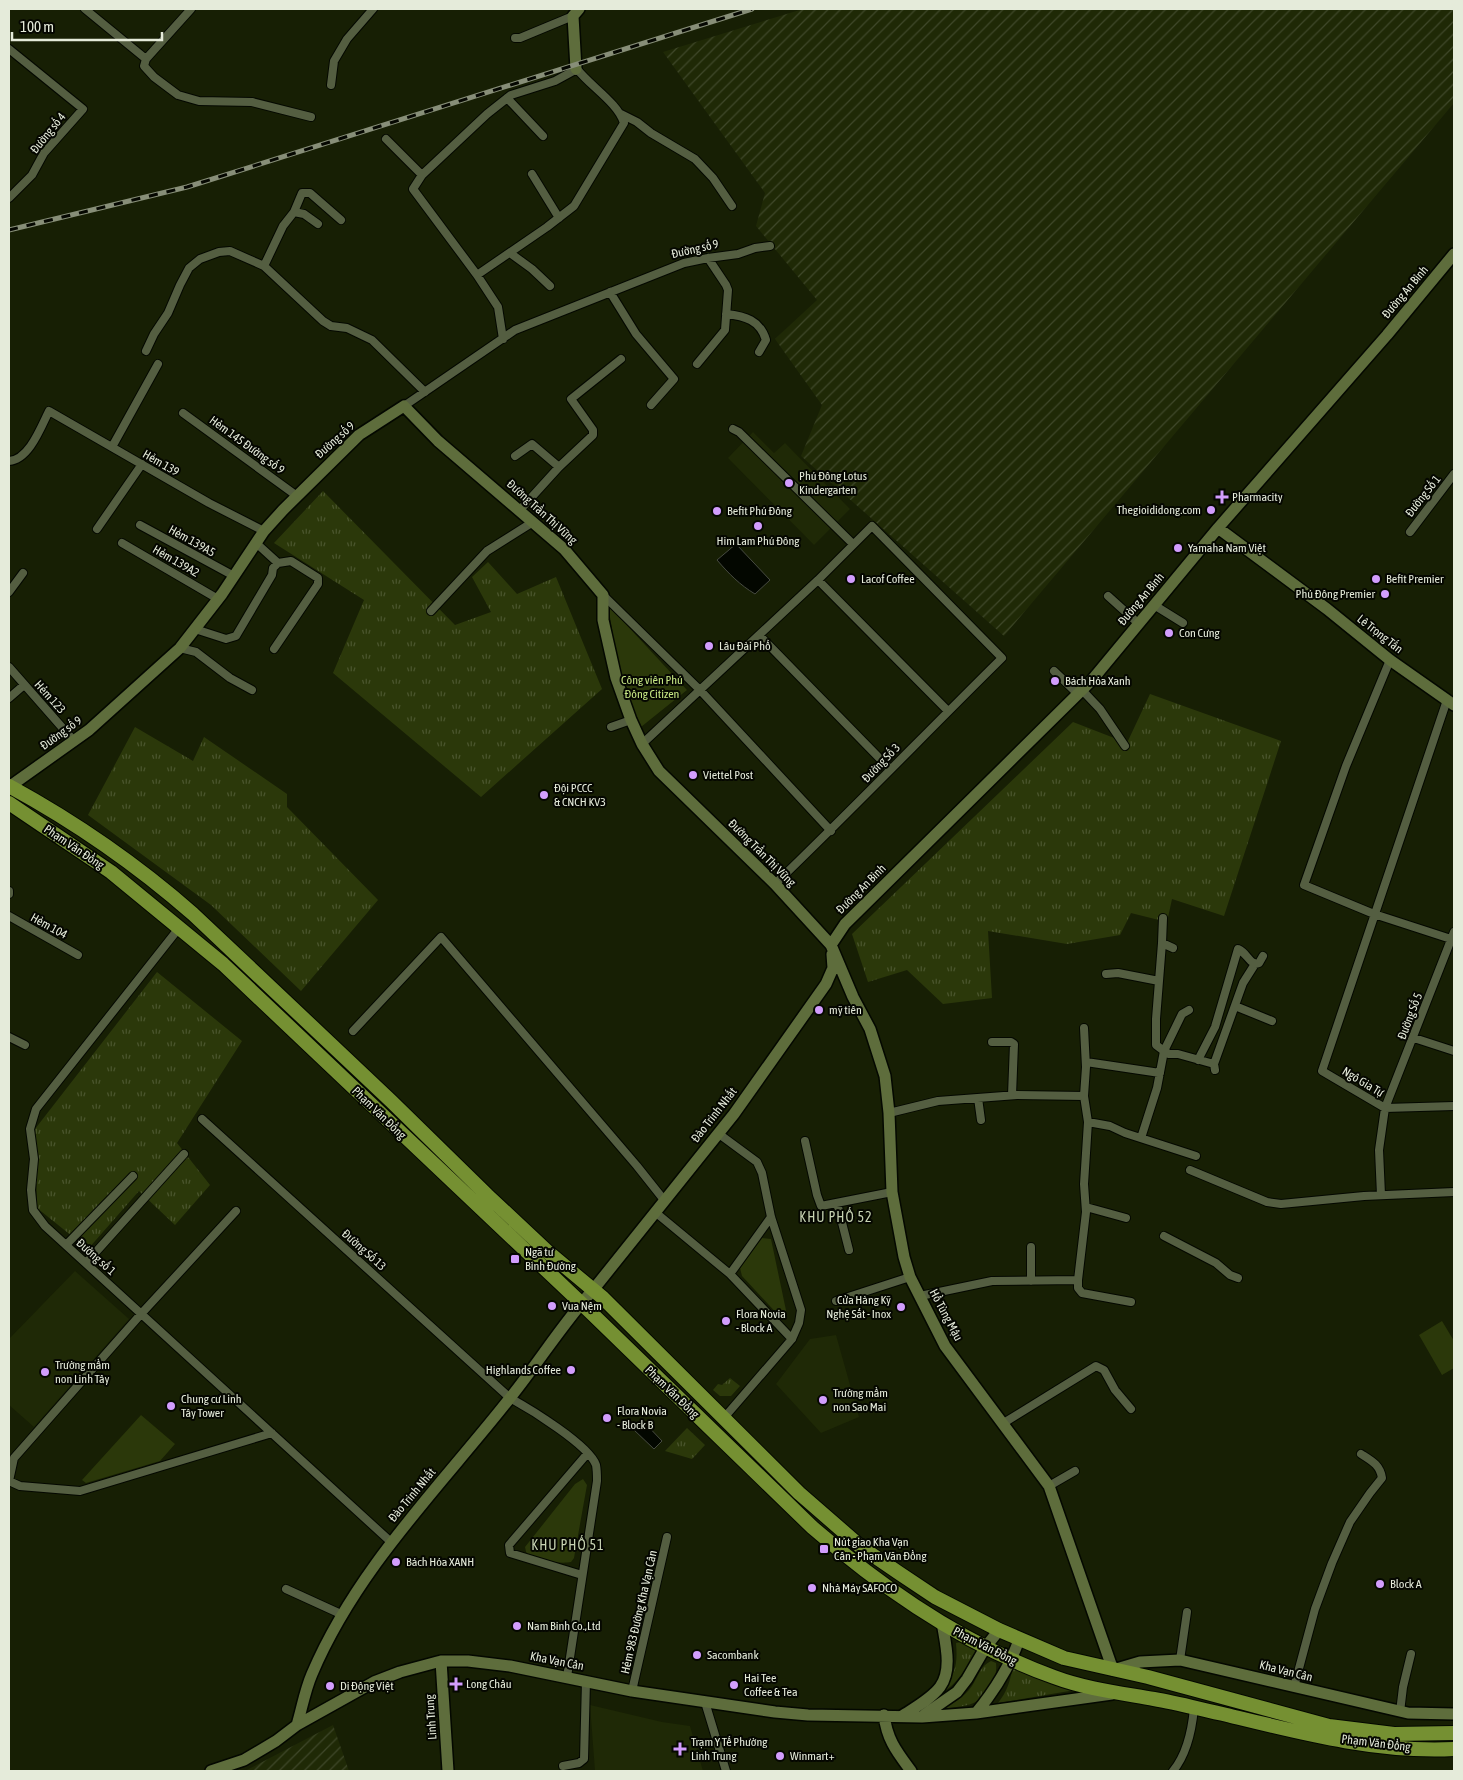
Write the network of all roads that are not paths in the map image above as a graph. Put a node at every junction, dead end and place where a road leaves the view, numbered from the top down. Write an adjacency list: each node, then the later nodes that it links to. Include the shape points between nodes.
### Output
1 (85, 9): 7 (street)
2 (191, 9): 7 (street)
3 (373, 9): 9 (street, via 334,61)
4 (575, 15): 5 (street); 8 (street)
5 (515, 38)
6 (9, 49): 17 (street, Đường số 4, via 83,110 44,152 32,175)
7 (146, 59): 12 (street, via 144,66 154,77 178,94 199,101 252,102)
8 (576, 69): 10 (street, via 555,81); 11 (street)
9 (331, 85)
10 (507, 98): 13 (street); 16 (street)
11 (621, 114): 18 (street, via 695,158); 20 (street, via 624,123 574,206)
12 (311, 117)
13 (543, 136)
14 (386, 140): 16 (street)
15 (532, 174): 20 (street)
16 (422, 175): 28 (street, via 413,188 416,194)
17 (9, 198)
18 (732, 206)
19 (294, 212): 21 (street, via 302,193 310,193); 22 (street, via 304,214); 27 (street, via 283,226)
20 (559, 218): 24 (street)
21 (341, 220)
22 (318, 224)
23 (770, 246): 26 (street, Đường số 9)
24 (510, 253): 28 (street); 29 (street)
25 (1454, 254): 53 (street, Đường An Bình)
26 (708, 258): 30 (street, Đường số 9, via 684,263); 31 (street, via 726,285)
27 (264, 266): 33 (street, via 230,251 200,259 189,268); 38 (street, via 322,321 372,340)
28 (477, 275): 32 (street, via 498,307)
29 (550, 286)
30 (610, 292): 32 (street, Đường số 9, via 515,330); 39 (street, via 636,334 674,379)
31 (726, 314): 34 (street, via 754,320 766,340); 37 (street, via 725,330)
32 (503, 339): 38 (street, Đường số 9)
33 (146, 350)
34 (759, 352)
35 (621, 359): 47 (street, via 571,399 593,430 593,435)
36 (158, 364): 43 (street)
37 (697, 364)
38 (425, 392): 40 (street, Đường số 9)
39 (651, 405)
40 (404, 406): 49 (street, Đường số 9, via 359,435); 50 (street, Đường Trần Thị Vững, via 438,441)
41 (183, 413): 49 (street, Hẻm 145 Đường số 9)
42 (733, 429): 59 (street)
43 (112, 447): 45 (street, Hẻm 139, via 49,411 34,442 20,457); 46 (street, Hẻm 139)
44 (515, 456): 47 (street, via 532,444)
45 (9, 461)
46 (142, 464): 54 (street); 55 (street, Hẻm 139, via 209,504)
47 (559, 467): 50 (street)
48 (1454, 474): 56 (street, Đường Số 1)
49 (297, 496): 55 (street, Đường số 9)
50 (520, 510): 51 (street, Đường Trần Thị Vững)
51 (533, 522): 65 (street, Đường Trần Thị Vững, via 564,548); 69 (street, via 487,551)
52 (140, 525): 62 (street, Hẻm 139A5)
53 (1218, 528): 68 (street, Đường An Bình); 76 (street, Lê Trọng Tấn)
54 (98, 529)
55 (264, 531): 58 (street, Đường số 9)
56 (1410, 532)
57 (122, 543): 67 (street, Hẻm 139A2)
58 (256, 543): 60 (street); 62 (street, Đường số 9)
59 (853, 544): 63 (street); 85 (street, Đường Số 3, via 872,526 1002,658)
60 (278, 563): 72 (street, via 236,636 226,639); 75 (street, via 291,561 318,578 318,584)
61 (23, 573): 64 (street)
62 (234, 576): 67 (street, Đường số 9)
63 (818, 580): 73 (street); 85 (street)
64 (9, 592)
65 (604, 595): 81 (street); 86 (street, Đường Trần Thị Vững, via 603,620 616,678)
66 (1108, 596): 71 (street)
67 (218, 599): 72 (street, Đường số 9)
68 (1154, 605): 70 (street); 71 (street, Đường An Bình)
69 (431, 610)
70 (1183, 623)
71 (1139, 624): 82 (street, Đường An Bình)
72 (195, 629): 74 (street, Đường số 9)
73 (759, 635): 81 (street); 91 (street)
74 (180, 648): 80 (street, via 196,652); 88 (street, Đường số 9)
75 (274, 649)
76 (1390, 660): 84 (street, Lê Trọng Tấn); 96 (street, via 1346,766 1304,885)
77 (9, 668): 79 (street, Hẻm 123)
78 (1054, 671): 82 (street)
79 (24, 685): 83 (street); 88 (street, Hẻm 123)
80 (252, 690)
81 (700, 690): 89 (street); 94 (street)
82 (1080, 692): 90 (street, via 1100,709); 102 (street, Đường An Bình, via 845,924)
83 (9, 698)
84 (1451, 703): 96 (street)
85 (948, 711): 91 (street, Đường Số 3)
86 (631, 720): 87 (street); 89 (street, Đường Trần Thị Vững)
87 (611, 726)
88 (74, 741): 92 (street, Đường số 9)
89 (642, 744): 95 (street, Đường Trần Thị Vững, via 659,771)
90 (1124, 746)
91 (890, 769): 94 (street, Đường Số 3)
92 (9, 787): 159 (highway, Phạm Văn Đồng, via 75,824 169,893 487,1195)
93 (9, 803): 99 (highway, Phạm Văn Đồng, via 111,872)
94 (831, 830): 95 (street, Đường Số 3)
95 (775, 884): 102 (street, Đường Trần Thị Vững)
96 (1374, 914): 100 (street); 127 (street, Ngô Gia Tự, via 1322,1071)
97 (9, 916): 104 (street, Hẻm 104)
98 (1163, 918): 101 (street)
99 (178, 928): 150 (street, Đường số 1, via 36,1109 30,1129 34,1159 33,1210); 163 (highway, Phạm Văn Đồng, via 223,964)
100 (1453, 937): 115 (street, Đường Số 5)
101 (1162, 943): 103 (street); 108 (street)
102 (831, 945): 128 (street, Hồ Tùng Mậu, via 870,1029 885,1076); 132 (street, Đào Trinh Nhất, via 832,968 826,984)
103 (1173, 948)
104 (78, 955)
105 (1263, 956): 106 (street, via 1260,963)
106 (1255, 964): 109 (street); 120 (street, via 1243,951 1238,950 1235,954 1215,1027)
107 (1106, 974): 108 (street, via 1118,973)
108 (1159, 982): 118 (street, via 1156,1045)
109 (1235, 1006): 111 (street); 120 (street, via 1214,1067)
110 (1189, 1010): 118 (street, via 1182,1014)
111 (1272, 1021)
112 (1084, 1028): 121 (street)
113 (353, 1031): 142 (street, via 440,937)
114 (9, 1037): 117 (street)
115 (1414, 1038): 119 (street); 127 (street, Đường Số 5)
116 (992, 1042): 123 (street, via 1014,1044)
117 (25, 1045)
118 (1164, 1051): 120 (street); 122 (street)
119 (1454, 1051)
120 (1198, 1060)
121 (1086, 1062): 122 (street); 124 (street)
122 (1160, 1072): 133 (street)
123 (1012, 1095): 124 (street); 125 (street)
124 (1084, 1096): 131 (street)
125 (978, 1098): 128 (street, via 938,1101); 130 (street)
126 (1454, 1106): 127 (street, Ngô Gia Tự)
127 (1385, 1108): 141 (street, Đường Số 5, via 1379,1150)
128 (889, 1113): 139 (street, Hồ Tùng Mậu)
129 (202, 1119): 166 (street, Đường Số 13)
130 (981, 1120)
131 (1088, 1122): 133 (street, via 1110,1126); 144 (street, via 1084,1184)
132 (719, 1134): 142 (street, Đào Trinh Nhất); 147 (street, via 757,1162)
133 (1141, 1138): 136 (street)
134 (805, 1141): 143 (street, via 821,1206)
135 (184, 1154): 153 (street)
136 (1196, 1156)
137 (1190, 1170): 141 (street, via 1267,1202 1293,1204)
138 (133, 1176): 150 (street)
139 (892, 1192): 143 (street); 155 (street, Hồ Tùng Mậu)
140 (1454, 1192): 141 (street)
141 (1381, 1196)
142 (664, 1200): 146 (street, Đào Trinh Nhất)
143 (837, 1203): 152 (street)
144 (1086, 1207): 148 (street); 157 (street)
145 (236, 1212): 164 (street)
146 (655, 1212): 154 (street); 159 (street, Đào Trinh Nhất)
147 (771, 1217): 154 (street); 165 (street, via 801,1310 800,1324)
148 (1126, 1218)
149 (1164, 1236): 156 (street)
150 (66, 1245): 153 (street, Đường số 1)
151 (1031, 1247): 158 (street)
152 (849, 1250)
153 (86, 1263): 164 (street, Đường số 1)
154 (730, 1274): 165 (street)
155 (910, 1278): 160 (street, Hồ Tùng Mậu); 161 (street)
156 (1238, 1278)
157 (1078, 1280): 158 (street); 162 (street, via 1082,1293)
158 (1031, 1281): 160 (street, via 992,1281)
159 (593, 1290): 163 (street, Đào Trinh Nhất); 168 (highway, Phạm Văn Đồng)
160 (920, 1296): 169 (street, Hồ Tùng Mậu, via 946,1346)
161 (836, 1301)
162 (1131, 1302)
163 (581, 1303): 166 (street, Đào Trinh Nhất); 183 (highway, Phạm Văn Đồng, via 850,1561)
164 (141, 1314): 170 (street, Đường số 1); 173 (street)
165 (792, 1338): 168 (street)
166 (510, 1398): 171 (street, Đường Số 13, via 572,1438); 178 (street, Đào Trinh Nhất)
167 (1131, 1409): 169 (street, via 1104,1370 1096,1366)
168 (723, 1419): 184 (highway, Phạm Văn Đồng, via 799,1493 861,1547 935,1597)
169 (1002, 1424): 176 (street, Hồ Tùng Mậu)
170 (272, 1433): 175 (street, via 80,1491 20,1486); 178 (street, Đường số 1)
171 (587, 1454): 179 (street, via 596,1464 597,1481); 179 (street, via 509,1545 510,1554)
172 (1361, 1454): 194 (street, via 1375,1462 1382,1478 1350,1522 1332,1563)
173 (11, 1457): 175 (street)
174 (1075, 1471): 176 (street)
175 (9, 1481)
176 (1049, 1486): 191 (street, Hồ Tùng Mậu)
177 (667, 1538): 195 (street, Hẻm 983 Đường Kha Vạn Cân)
178 (391, 1542): 182 (street, Đào Trinh Nhất)
179 (582, 1575): 192 (street)
180 (286, 1589): 182 (street)
181 (1187, 1612): 189 (street)
182 (343, 1615): 205 (street, Đào Trinh Nhất, via 311,1676)
183 (942, 1622): 186 (highway, Phạm Văn Đồng); 203 (street, via 947,1654 946,1675 936,1691)
184 (999, 1630): 185 (highway, Phạm Văn Đồng); 186 (street)
185 (1019, 1640): 188 (street); 191 (highway, Phạm Văn Đồng, via 1064,1658)
186 (985, 1648): 188 (highway, Phạm Văn Đồng); 204 (street, via 957,1692)
187 (1411, 1654): 199 (street)
188 (1012, 1660): 196 (highway, Phạm Văn Đồng, via 1055,1678); 200 (street)
189 (1180, 1660): 191 (street, Kha Vạn Cân, via 1140,1662); 194 (street, Kha Vạn Cân)
190 (441, 1661): 192 (street, Kha Vạn Cân, via 510,1666); 205 (street, Kha Vạn Cân, via 374,1682); 210 (street, Linh Trung)
191 (1113, 1670): 206 (highway, Phạm Văn Đồng, via 1329,1726 1394,1734)
192 (567, 1677): 193 (street, Kha Vạn Cân)
193 (586, 1681): 195 (street, Kha Vạn Cân); 208 (street, via 584,1759 579,1764)
194 (1294, 1687): 199 (street, Kha Vạn Cân)
195 (632, 1691): 197 (street, Kha Vạn Cân)
196 (1113, 1694): 198 (highway, Phạm Văn Đồng); 200 (street, Kha Vạn Cân)
197 (705, 1702): 202 (street, Kha Vạn Cân, via 808,1715); 211 (street)
198 (1194, 1708): 207 (highway, Phạm Văn Đồng, via 1347,1740 1421,1749); 213 (street, via 1187,1741 1179,1763)
199 (1400, 1712): 201 (street, Kha Vạn Cân)
200 (976, 1714): 204 (street, Kha Vạn Cân)
201 (1454, 1714)
202 (884, 1715): 203 (street, Kha Vạn Cân); 212 (street, via 890,1741)
203 (902, 1716): 204 (street, Kha Vạn Cân)
204 (922, 1717)
205 (297, 1725): 209 (street, Kha Vạn Cân, via 244,1760)
206 (1454, 1733)
207 (1454, 1749)
208 (563, 1766)
209 (211, 1771)
210 (448, 1771)
211 (726, 1771)
212 (911, 1771)
213 (1172, 1771)

